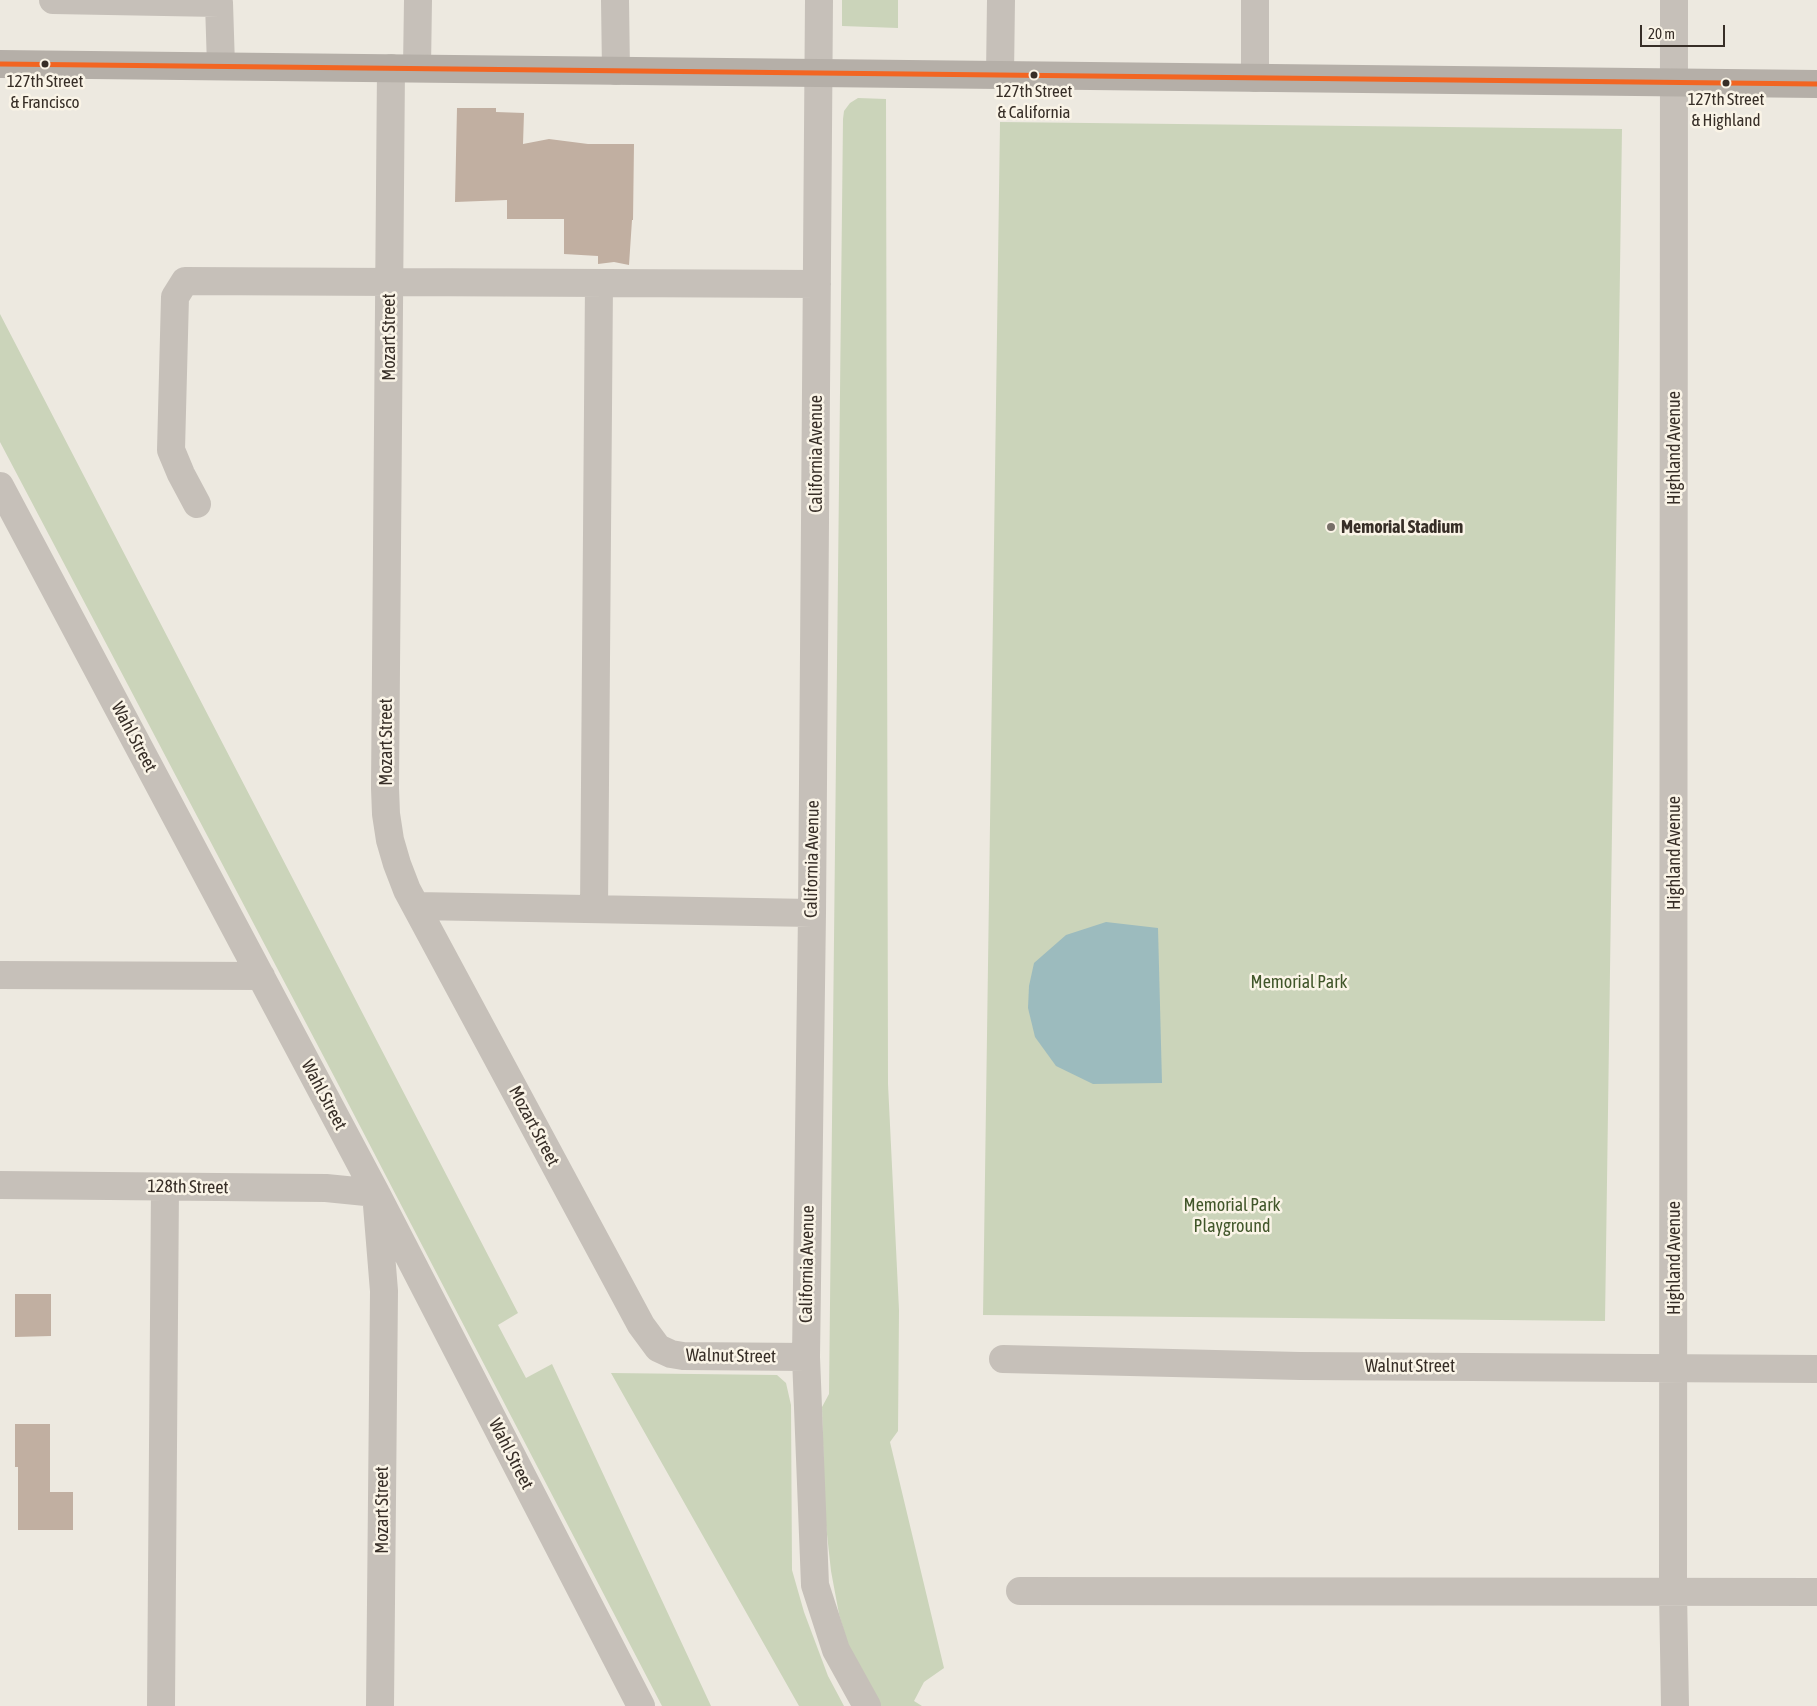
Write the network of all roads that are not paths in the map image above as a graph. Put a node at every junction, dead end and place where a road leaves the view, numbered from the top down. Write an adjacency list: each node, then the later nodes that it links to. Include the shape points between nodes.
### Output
1 (53, 0): 9 (street, via 219,3)
2 (418, 0): 10 (street, Mozart Street)
3 (615, 0): 11 (street)
4 (819, 0): 12 (street, California Avenue)
5 (1001, 0): 13 (street)
6 (1255, 0): 14 (street)
7 (1674, 0): 15 (street, Highland Avenue)
8 (0, 64): 9 (main road)
9 (221, 66): 10 (main road)
10 (404, 68): 11 (main road); 17 (street, Mozart Street)
11 (616, 71): 12 (main road)
12 (819, 73): 13 (main road); 19 (street, California Avenue)
13 (1000, 75): 14 (main road)
14 (1255, 78): 15 (main road)
15 (1674, 83): 16 (main road); 33 (street, Highland Avenue)
16 (1817, 84)
17 (389, 282): 18 (street); 21 (street, via 185,281 176,297 170,450); 22 (street, Mozart Street, via 386,814 397,864)
18 (599, 283): 19 (street); 23 (street)
19 (817, 284): 24 (street, California Avenue)
20 (3, 495): 26 (street, Wahl Street)
21 (197, 504)
22 (416, 906): 23 (street); 30 (street, Mozart Street, via 641,1325)
23 (594, 909): 24 (street)
24 (812, 913): 31 (street, California Avenue)
25 (0, 975): 26 (street)
26 (261, 976): 29 (street, Wahl Street)
27 (0, 1185): 28 (street, 128th Street)
28 (165, 1187): 29 (street, 128th Street, via 326,1188); 38 (street)
29 (376, 1193): 39 (street, Mozart Street, via 384,1291); 40 (street, Wahl Street)
30 (658, 1348): 31 (street, Walnut Street, via 683,1356)
31 (806, 1357): 41 (street, California Avenue, via 815,1585 836,1650)
32 (1003, 1359): 33 (street, Walnut Street, via 1300,1366)
33 (1674, 1368): 34 (street, Walnut Street); 36 (street, Highland Avenue)
34 (1817, 1369)
35 (1020, 1591): 36 (street)
36 (1673, 1592): 37 (street); 42 (street, Highland Avenue)
37 (1817, 1592)
38 (161, 1706)
39 (380, 1706)
40 (642, 1706)
41 (867, 1706)
42 (1676, 1706)

